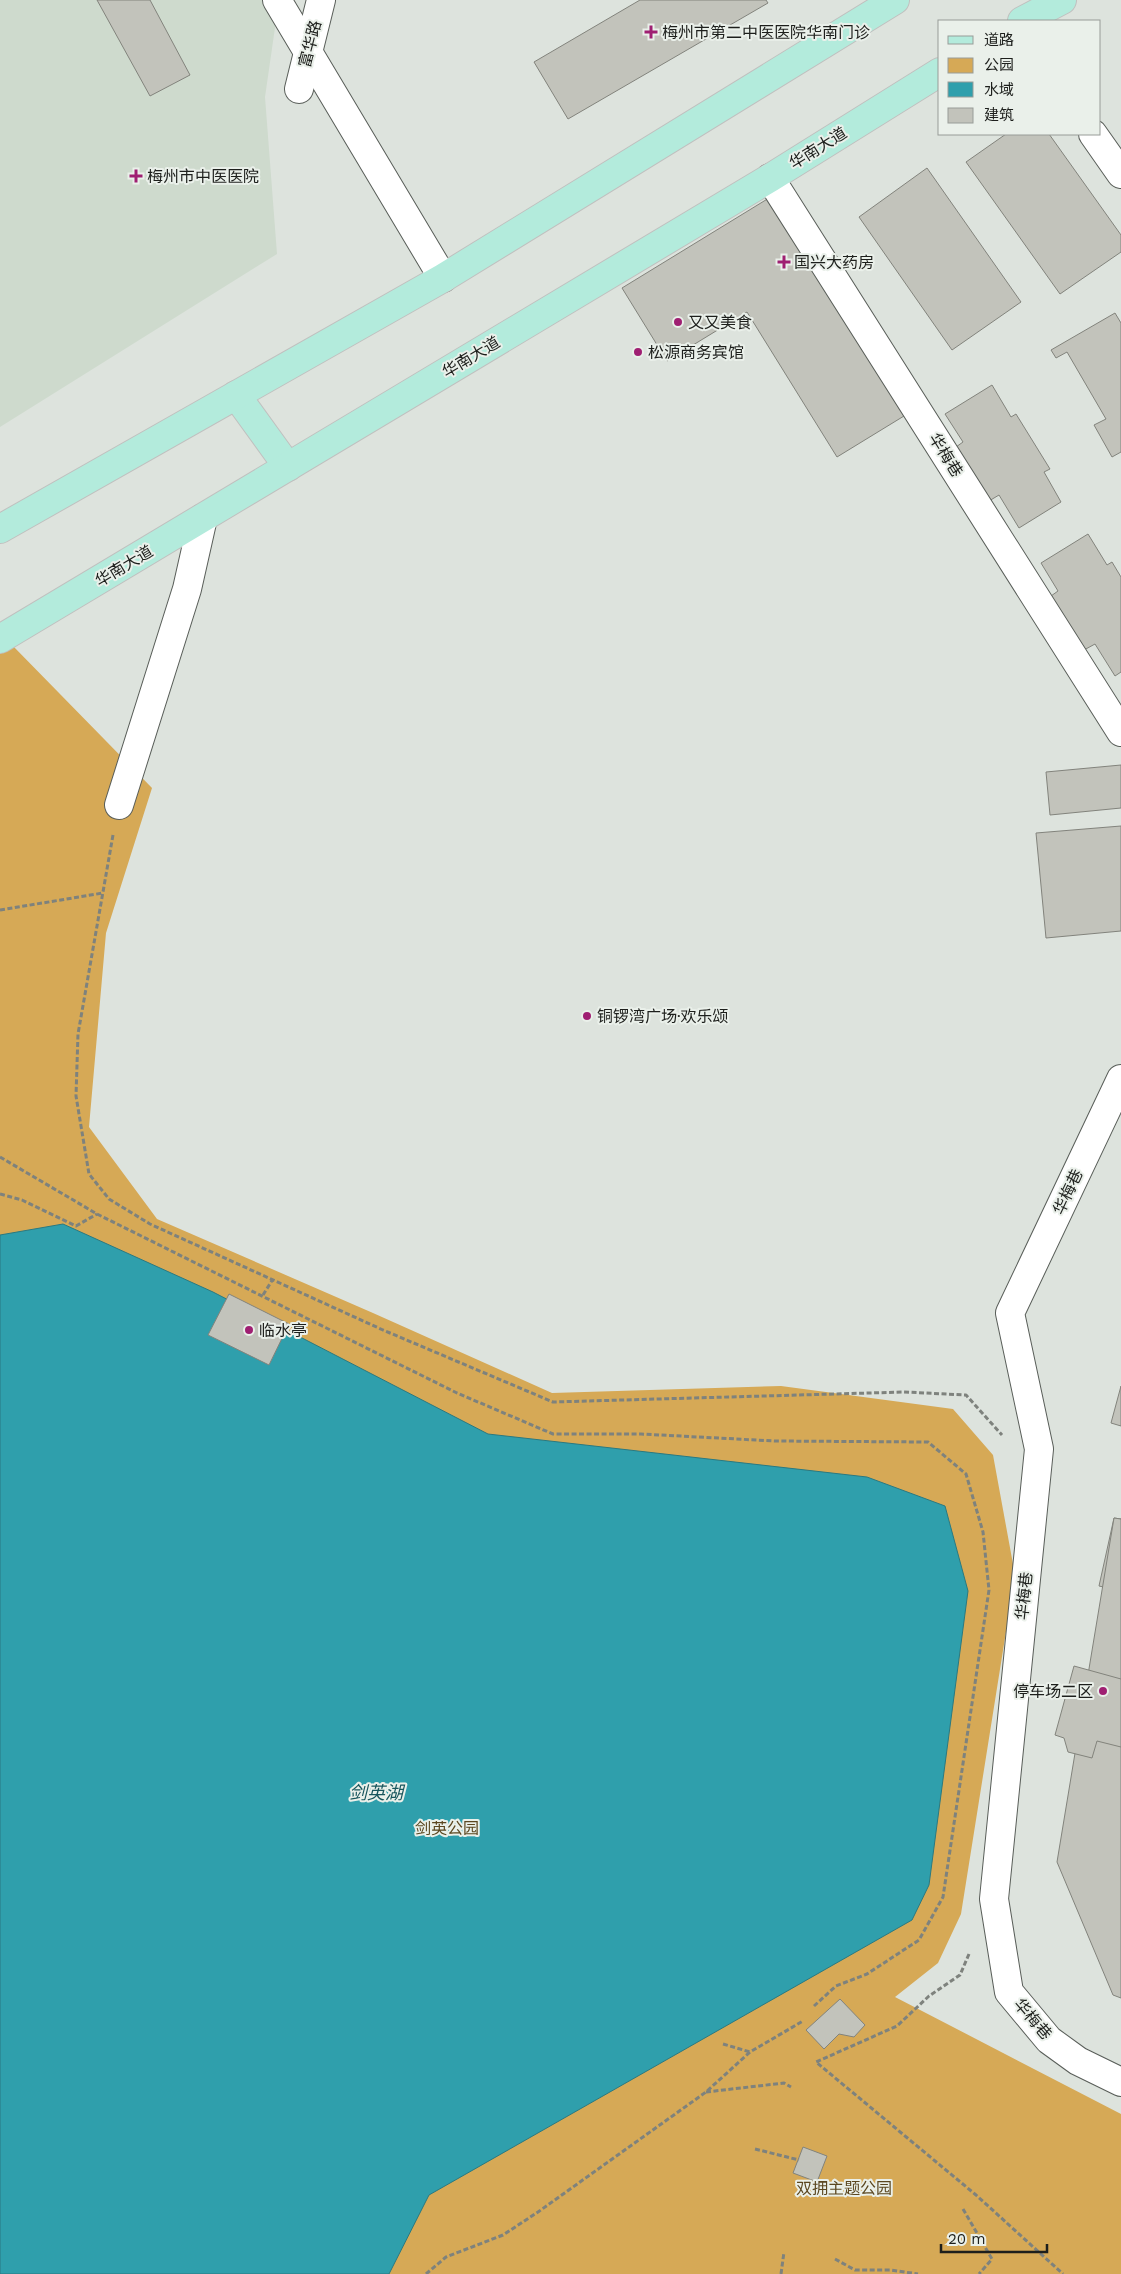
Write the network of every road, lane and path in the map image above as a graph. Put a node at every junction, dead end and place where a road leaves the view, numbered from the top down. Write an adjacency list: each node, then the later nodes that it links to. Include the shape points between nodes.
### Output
1 (277, 0): 11 (street)
2 (321, 0): 7 (street, 富华路)
3 (894, 0): 11 (main road)
4 (1062, 0): 5 (main road)
5 (1024, 20)
6 (938, 73): 10 (main road, 华南大道)
7 (299, 89)
8 (1093, 135): 9 (street)
9 (1121, 174)
10 (770, 178): 13 (main road, 华南大道); 17 (street, 华梅巷)
11 (443, 278): 12 (main road)
12 (236, 395): 13 (main road); 15 (main road)
13 (288, 467): 14 (main road, 华南大道)
14 (203, 518): 16 (main road, 华南大道); 18 (street, via 188,589)
15 (0, 529)
16 (0, 639)
17 (1121, 732)
18 (119, 805): 19 (path)
19 (103, 893): 20 (path); 25 (path, via 78,1034 76,1096 89,1174 110,1200 150,1224)
20 (0, 910)
21 (1121, 1079): 33 (street, 华梅巷, via 1010,1313 1038,1450 994,1899 1009,1992 1050,2040 1078,2061)
22 (0, 1157): 24 (path)
23 (0, 1194): 24 (path, via 22,1200 76,1226)
24 (97, 1214): 26 (path)
25 (273, 1279): 26 (path); 27 (path, via 553,1402 895,1393 966,1395)
26 (263, 1295): 29 (path, via 458,1393 553,1434 928,1442 966,1474 983,1532 989,1590 943,1897 919,1940 867,1974 836,1986)
27 (1006, 1439)
28 (971, 1949): 45 (path, via 960,1975 929,1996 897,2026 816,2062 976,2195)
29 (814, 2006)
30 (803, 2021): 32 (path)
31 (723, 2044): 32 (path)
32 (750, 2052): 35 (path)
33 (1121, 2082)
34 (792, 2087): 35 (path, via 784,2083)
35 (706, 2092): 41 (path, via 538,2212 502,2235 446,2257)
36 (755, 2149): 37 (path)
37 (799, 2160)
38 (963, 2210): 44 (path, via 992,2258)
39 (784, 2252): 42 (path)
40 (835, 2259): 43 (path, via 855,2270)
41 (426, 2274)
42 (781, 2274)
43 (918, 2274)
44 (979, 2274)
45 (1063, 2274)

